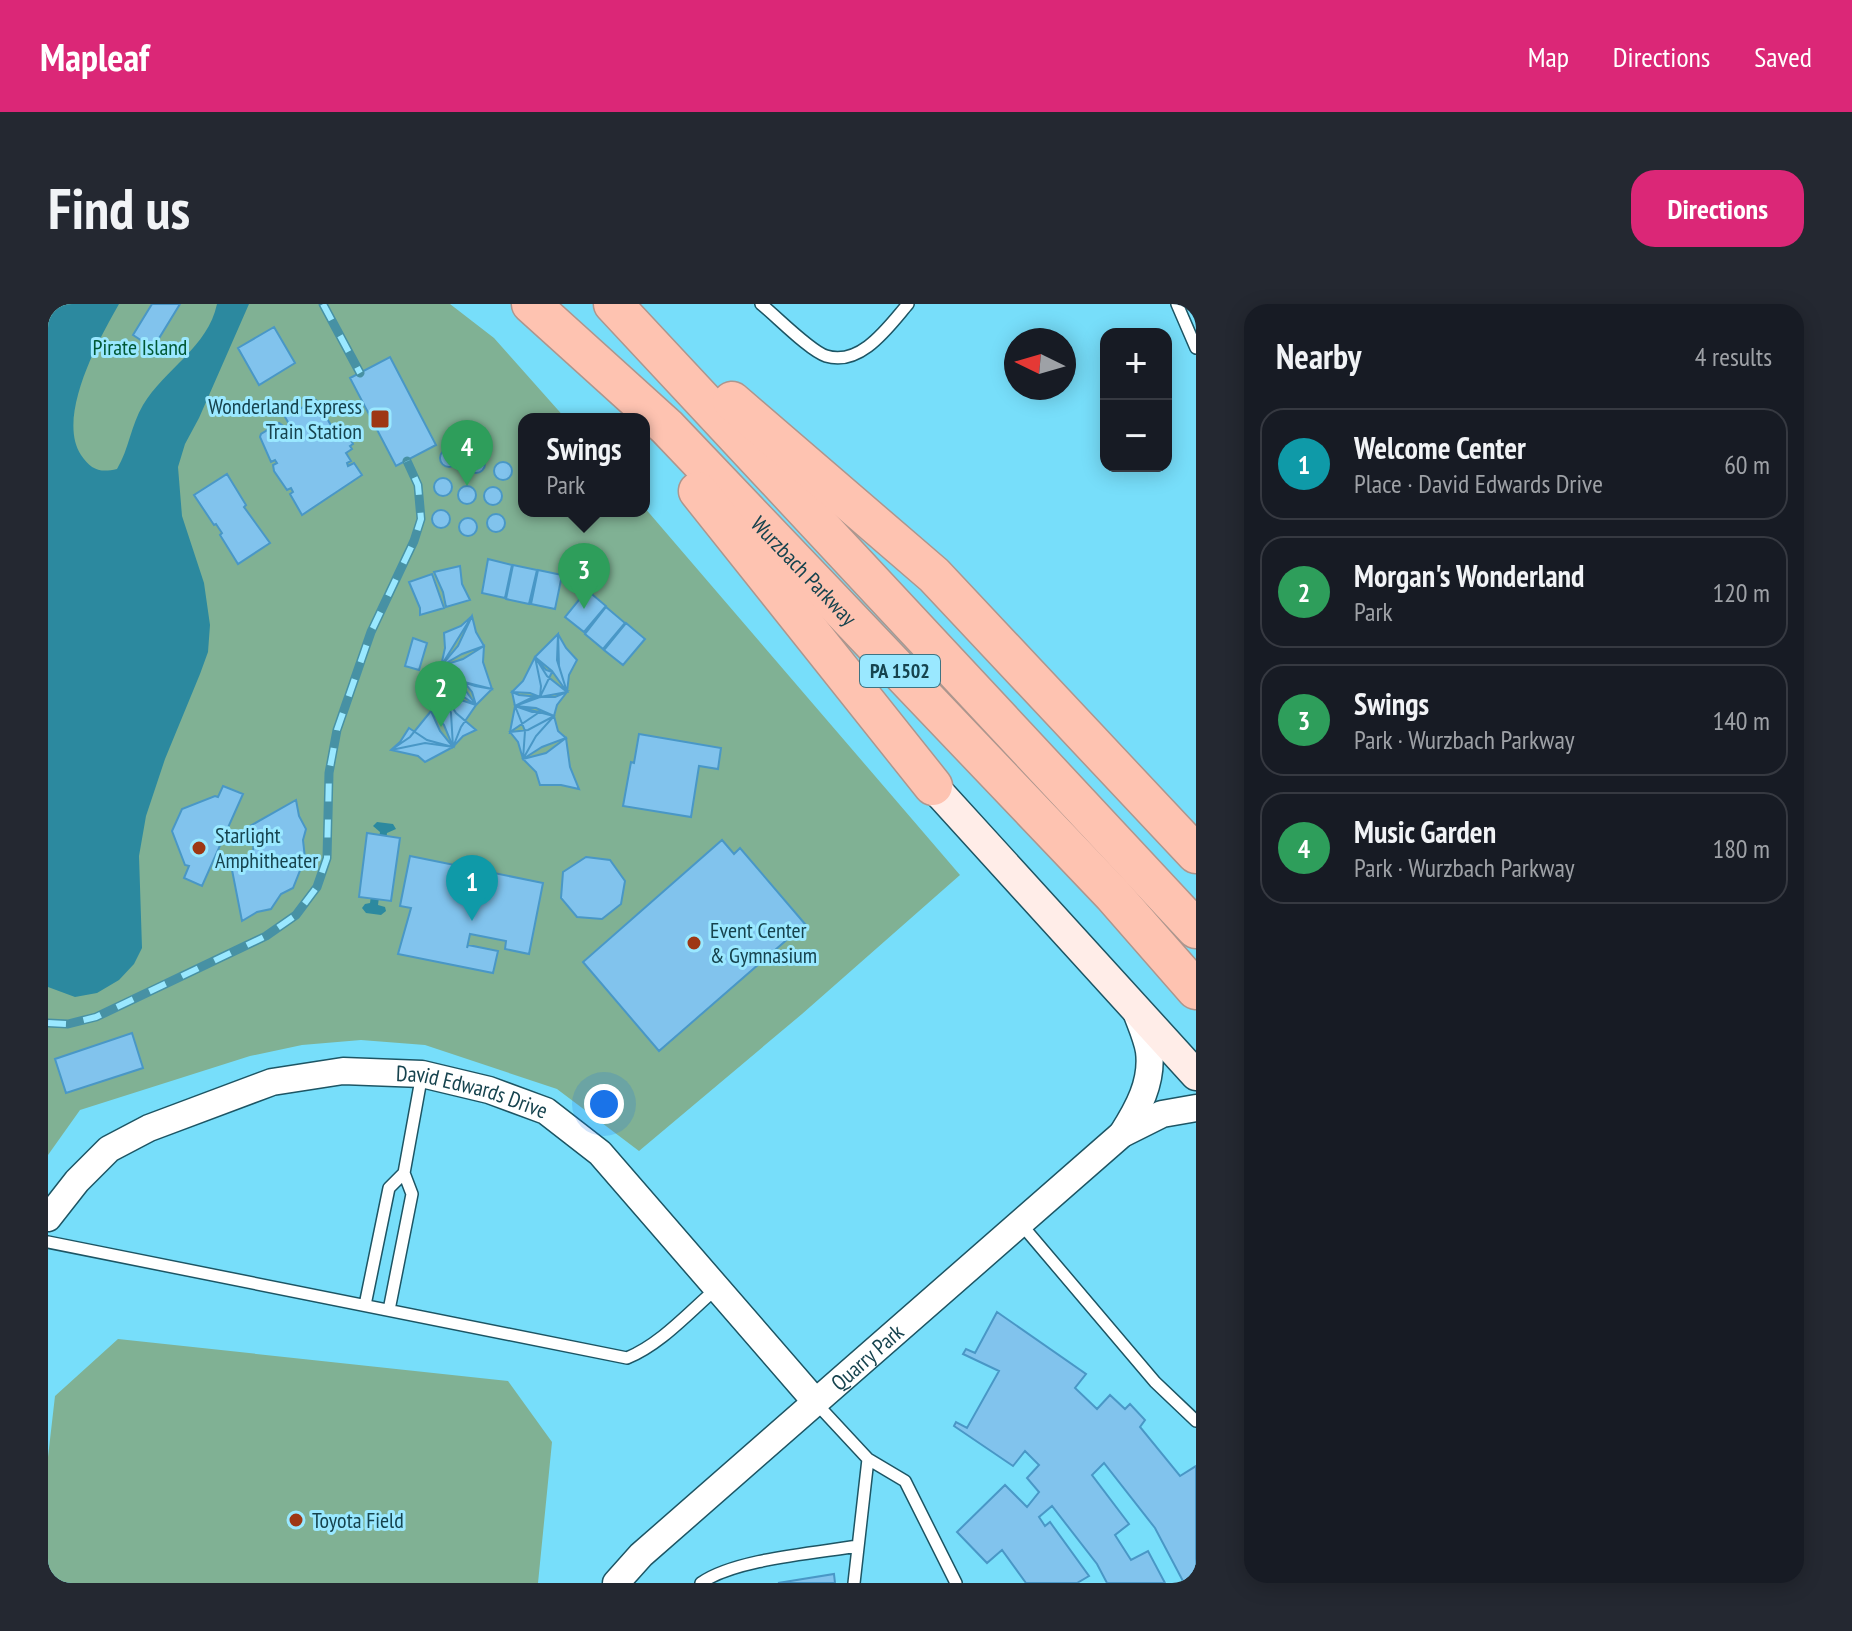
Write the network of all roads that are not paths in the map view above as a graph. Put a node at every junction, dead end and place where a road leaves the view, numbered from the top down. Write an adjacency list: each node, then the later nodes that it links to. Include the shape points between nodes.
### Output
1 (531, 304): 7 (highway, Wurzbach Parkway / PA 1502)
2 (614, 304): 11 (highway, via 670,342 934,575); 12 (highway, Wurzbach Parkway / PA 1502)
3 (761, 304): 4 (lane, via 825,356 840,357 876,341)
4 (908, 304)
5 (1177, 304): 6 (lane)
6 (1196, 348)
7 (595, 361): 8 (highway); 13 (highway, Wurzbach Parkway / PA 1502, via 667,427 1113,895)
8 (636, 413)
9 (650, 431): 10 (highway)
10 (933, 786): 14 (main road)
11 (1196, 854)
12 (1196, 929)
13 (1196, 990)
14 (1135, 1009): 16 (main road); 18 (street, Quarry Park, via 1149,1052 1147,1083)
15 (422, 1074): 19 (lane); 20 (street, David Edwards Drive, via 343,1071 272,1082 163,1122 109,1149); 23 (street, David Edwards Drive, via 546,1111 600,1153)
16 (1196, 1075)
17 (1196, 1108): 18 (street, Quarry Park, via 1162,1114)
18 (1122, 1134): 21 (street, Quarry Park)
19 (404, 1173): 24 (lane, via 389,1188); 25 (lane, via 412,1194)
20 (48, 1218)
21 (1020, 1223): 26 (street, Quarry Park); 27 (lane, via 1155,1382)
22 (48, 1242): 24 (lane)
23 (718, 1287): 25 (lane, via 658,1339 627,1358); 26 (street, David Edwards Drive)
24 (365, 1305): 25 (lane)
25 (389, 1310)
26 (815, 1401): 28 (lane); 30 (street, Quarry Park)
27 (1196, 1421)
28 (868, 1459): 29 (lane); 33 (lane, via 905,1481)
29 (858, 1546): 31 (lane, via 753,1564); 32 (lane)
30 (616, 1583)
31 (701, 1583)
32 (854, 1583)
33 (956, 1583)

